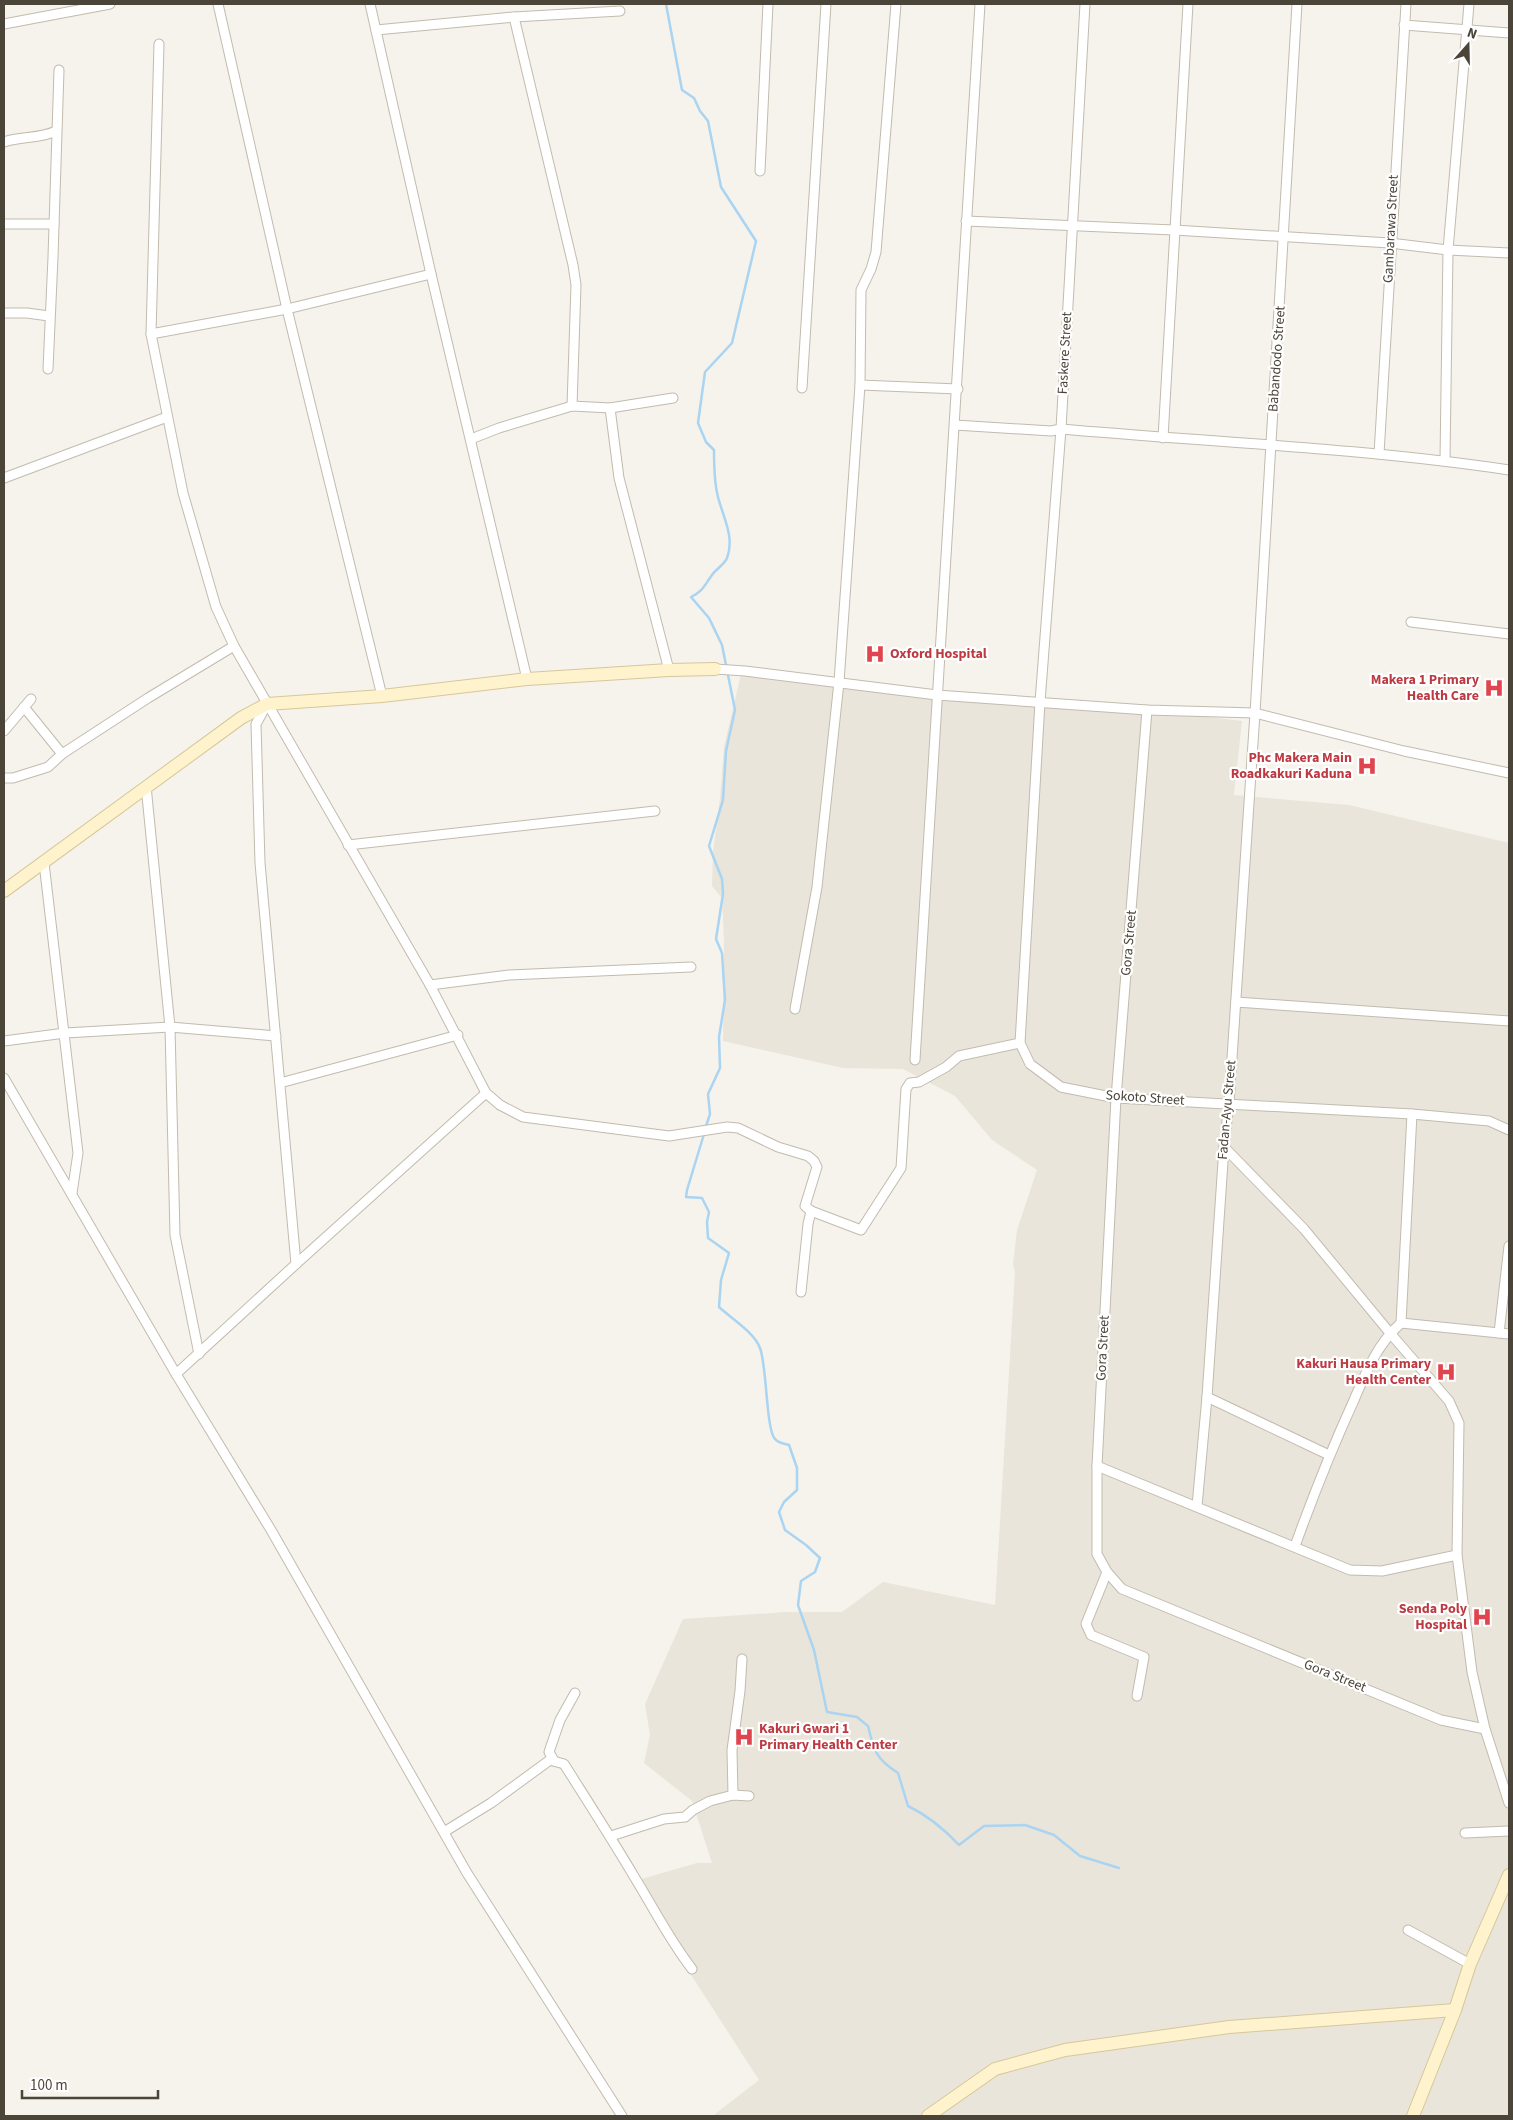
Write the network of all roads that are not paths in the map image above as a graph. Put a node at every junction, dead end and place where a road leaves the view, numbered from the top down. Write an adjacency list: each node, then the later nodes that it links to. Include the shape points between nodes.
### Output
1 (110, 4): 15 (street)
2 (218, 4): 35 (street)
3 (370, 4): 17 (street)
4 (768, 4): 24 (street)
5 (826, 4): 41 (street)
6 (896, 4): 40 (street, via 876,252 861,290)
7 (980, 4): 25 (street)
8 (1085, 4): 28 (street, Faskere Street)
9 (1188, 4): 29 (street)
10 (1297, 4): 30 (street, Babandodo Street)
11 (1406, 4): 16 (street, Gambarawa Street)
12 (1469, 4): 18 (street)
13 (620, 11): 14 (street)
14 (514, 17): 17 (street); 44 (street, via 573,264 576,286)
15 (4, 24)
16 (1404, 25): 18 (street); 31 (street, Gambarawa Street)
17 (376, 30): 34 (street)
18 (1468, 30): 19 (street); 32 (street)
19 (1509, 33)
20 (159, 44): 38 (street)
21 (59, 70): 22 (street)
22 (56, 131): 23 (street, via 46,136); 27 (street)
23 (4, 142)
24 (760, 171)
25 (966, 221): 28 (street); 42 (street)
26 (4, 224): 27 (street)
27 (54, 224): 37 (street)
28 (1071, 225): 29 (street); 48 (street, Faskere Street)
29 (1174, 230): 30 (street); 49 (street)
30 (1284, 237): 31 (street); 51 (street, Babandodo Street)
31 (1390, 243): 32 (street); 52 (street, Gambarawa Street)
32 (1448, 250): 33 (street); 53 (street)
33 (1509, 253)
34 (432, 274): 35 (street); 50 (street)
35 (288, 309): 38 (street); 64 (street)
36 (4, 313): 37 (street)
37 (50, 316): 39 (street)
38 (150, 334): 46 (street)
39 (48, 369)
40 (860, 385): 42 (street); 62 (street)
41 (802, 388)
42 (958, 389): 47 (street)
43 (672, 398): 45 (street)
44 (572, 406): 45 (street); 50 (street)
45 (610, 408): 60 (street, via 619,478)
46 (167, 417): 55 (street); 58 (street, via 183,493 216,607)
47 (955, 425): 48 (street, via 1051,431); 63 (street)
48 (1061, 428): 49 (street); 66 (street, Faskere Street)
49 (1163, 438): 51 (street)
50 (471, 440): 61 (street)
51 (1271, 444): 52 (street); 70 (street, Babandodo Street)
52 (1379, 454): 53 (street)
53 (1445, 460): 54 (street)
54 (1509, 470)
55 (4, 478)
56 (1411, 622): 57 (street)
57 (1509, 634)
58 (234, 646): 67 (street); 72 (street)
59 (715, 669): 60 (street); 62 (street)
60 (669, 670): 61 (street)
61 (527, 679): 64 (street)
62 (839, 682): 63 (street); 83 (street, via 817,887)
63 (937, 695): 66 (street); 91 (street)
64 (382, 696): 67 (street)
65 (31, 699): 68 (street)
66 (1040, 702): 69 (street); 90 (street)
67 (267, 704): 75 (street, via 241,718); 77 (street); 88 (street, via 256,724 260,864)
68 (24, 707): 71 (street); 72 (street)
69 (1147, 710): 70 (street); 95 (street, Gora Street)
70 (1255, 713): 73 (street, via 1404,751); 82 (street, Fadan-Ayu Street)
71 (4, 731)
72 (62, 754): 74 (street, via 48,767)
73 (1509, 773)
74 (4, 778)
75 (146, 786): 78 (street); 85 (street)
76 (655, 811): 77 (street)
77 (348, 845): 81 (street)
78 (44, 862): 79 (street); 86 (street)
79 (4, 891)
80 (692, 967): 81 (street, via 509,975)
81 (430, 985): 87 (street)
82 (1236, 1002): 84 (street); 96 (street, Fadan-Ayu Street)
83 (795, 1009)
84 (1509, 1021)
85 (170, 1027): 86 (street); 88 (street); 109 (street, via 175,1235)
86 (65, 1033): 89 (street); 100 (street, via 78,1152)
87 (458, 1035): 93 (street); 94 (street)
88 (276, 1036): 93 (street)
89 (4, 1041)
90 (1020, 1043): 95 (street, Sokoto Street, via 1030,1064 1061,1087); 101 (street, via 960,1056 919,1082 910,1083 906,1089 901,1168 861,1230)
91 (915, 1060)
92 (4, 1078): 100 (street)
93 (280, 1083): 103 (street)
94 (486, 1093): 101 (street, via 523,1117 669,1136 738,1128 814,1161 817,1167 806,1206); 103 (street)
95 (1116, 1098): 96 (street, Sokoto Street); 113 (street, Gora Street)
96 (1229, 1103): 97 (street, Sokoto Street); 99 (street, Fadan-Ayu Street)
97 (1412, 1114): 98 (street, Sokoto Street, via 1489,1120); 105 (street)
98 (1509, 1130)
99 (1224, 1147): 106 (street, via 1304,1229); 111 (street, Fadan-Ayu Street)
100 (72, 1193): 110 (street)
101 (811, 1210): 104 (street)
102 (1509, 1246): 107 (street)
103 (296, 1264): 109 (street)
104 (801, 1292)
105 (1401, 1323): 106 (street); 107 (street)
106 (1390, 1333): 112 (street, via 1371,1362); 116 (street, via 1449,1401 1459,1423)
107 (1499, 1333): 108 (street)
108 (1509, 1334)
109 (199, 1354): 110 (street)
110 (176, 1374): 127 (street, via 271,1530)
111 (1206, 1397): 112 (street); 114 (street, Fadan-Ayu Street)
112 (1329, 1455): 115 (street)
113 (1097, 1466): 114 (street); 117 (street, Gora Street, via 1097,1554)
114 (1196, 1506): 115 (street)
115 (1295, 1546): 116 (street, via 1350,1570 1382,1571)
116 (1457, 1555): 121 (street, via 1472,1672)
117 (1107, 1572): 120 (street, via 1086,1624 1091,1635 1144,1657); 121 (street, Gora Street, via 1122,1589 1441,1720)
118 (742, 1659): 123 (street, via 732,1750)
119 (575, 1693): 122 (street, via 560,1720 549,1752)
120 (1137, 1696)
121 (1485, 1730): 125 (street)
122 (554, 1761): 127 (street, via 550,1760); 129 (street, via 564,1764)
123 (733, 1795): 124 (street); 129 (street, via 710,1801 684,1817 664,1819)
124 (749, 1796)
125 (1509, 1803)
126 (1509, 1831): 128 (street)
127 (444, 1832): 135 (street)
128 (1465, 1833)
129 (611, 1836): 133 (street, via 678,1951)
130 (1509, 1875): 132 (street)
131 (1408, 1930): 132 (street)
132 (1470, 1964): 134 (street)
133 (692, 1969)
134 (1454, 2010): 136 (street, via 1229,2027 1065,2050 995,2069); 137 (street)
135 (622, 2116)
136 (928, 2116)
137 (1413, 2116)

